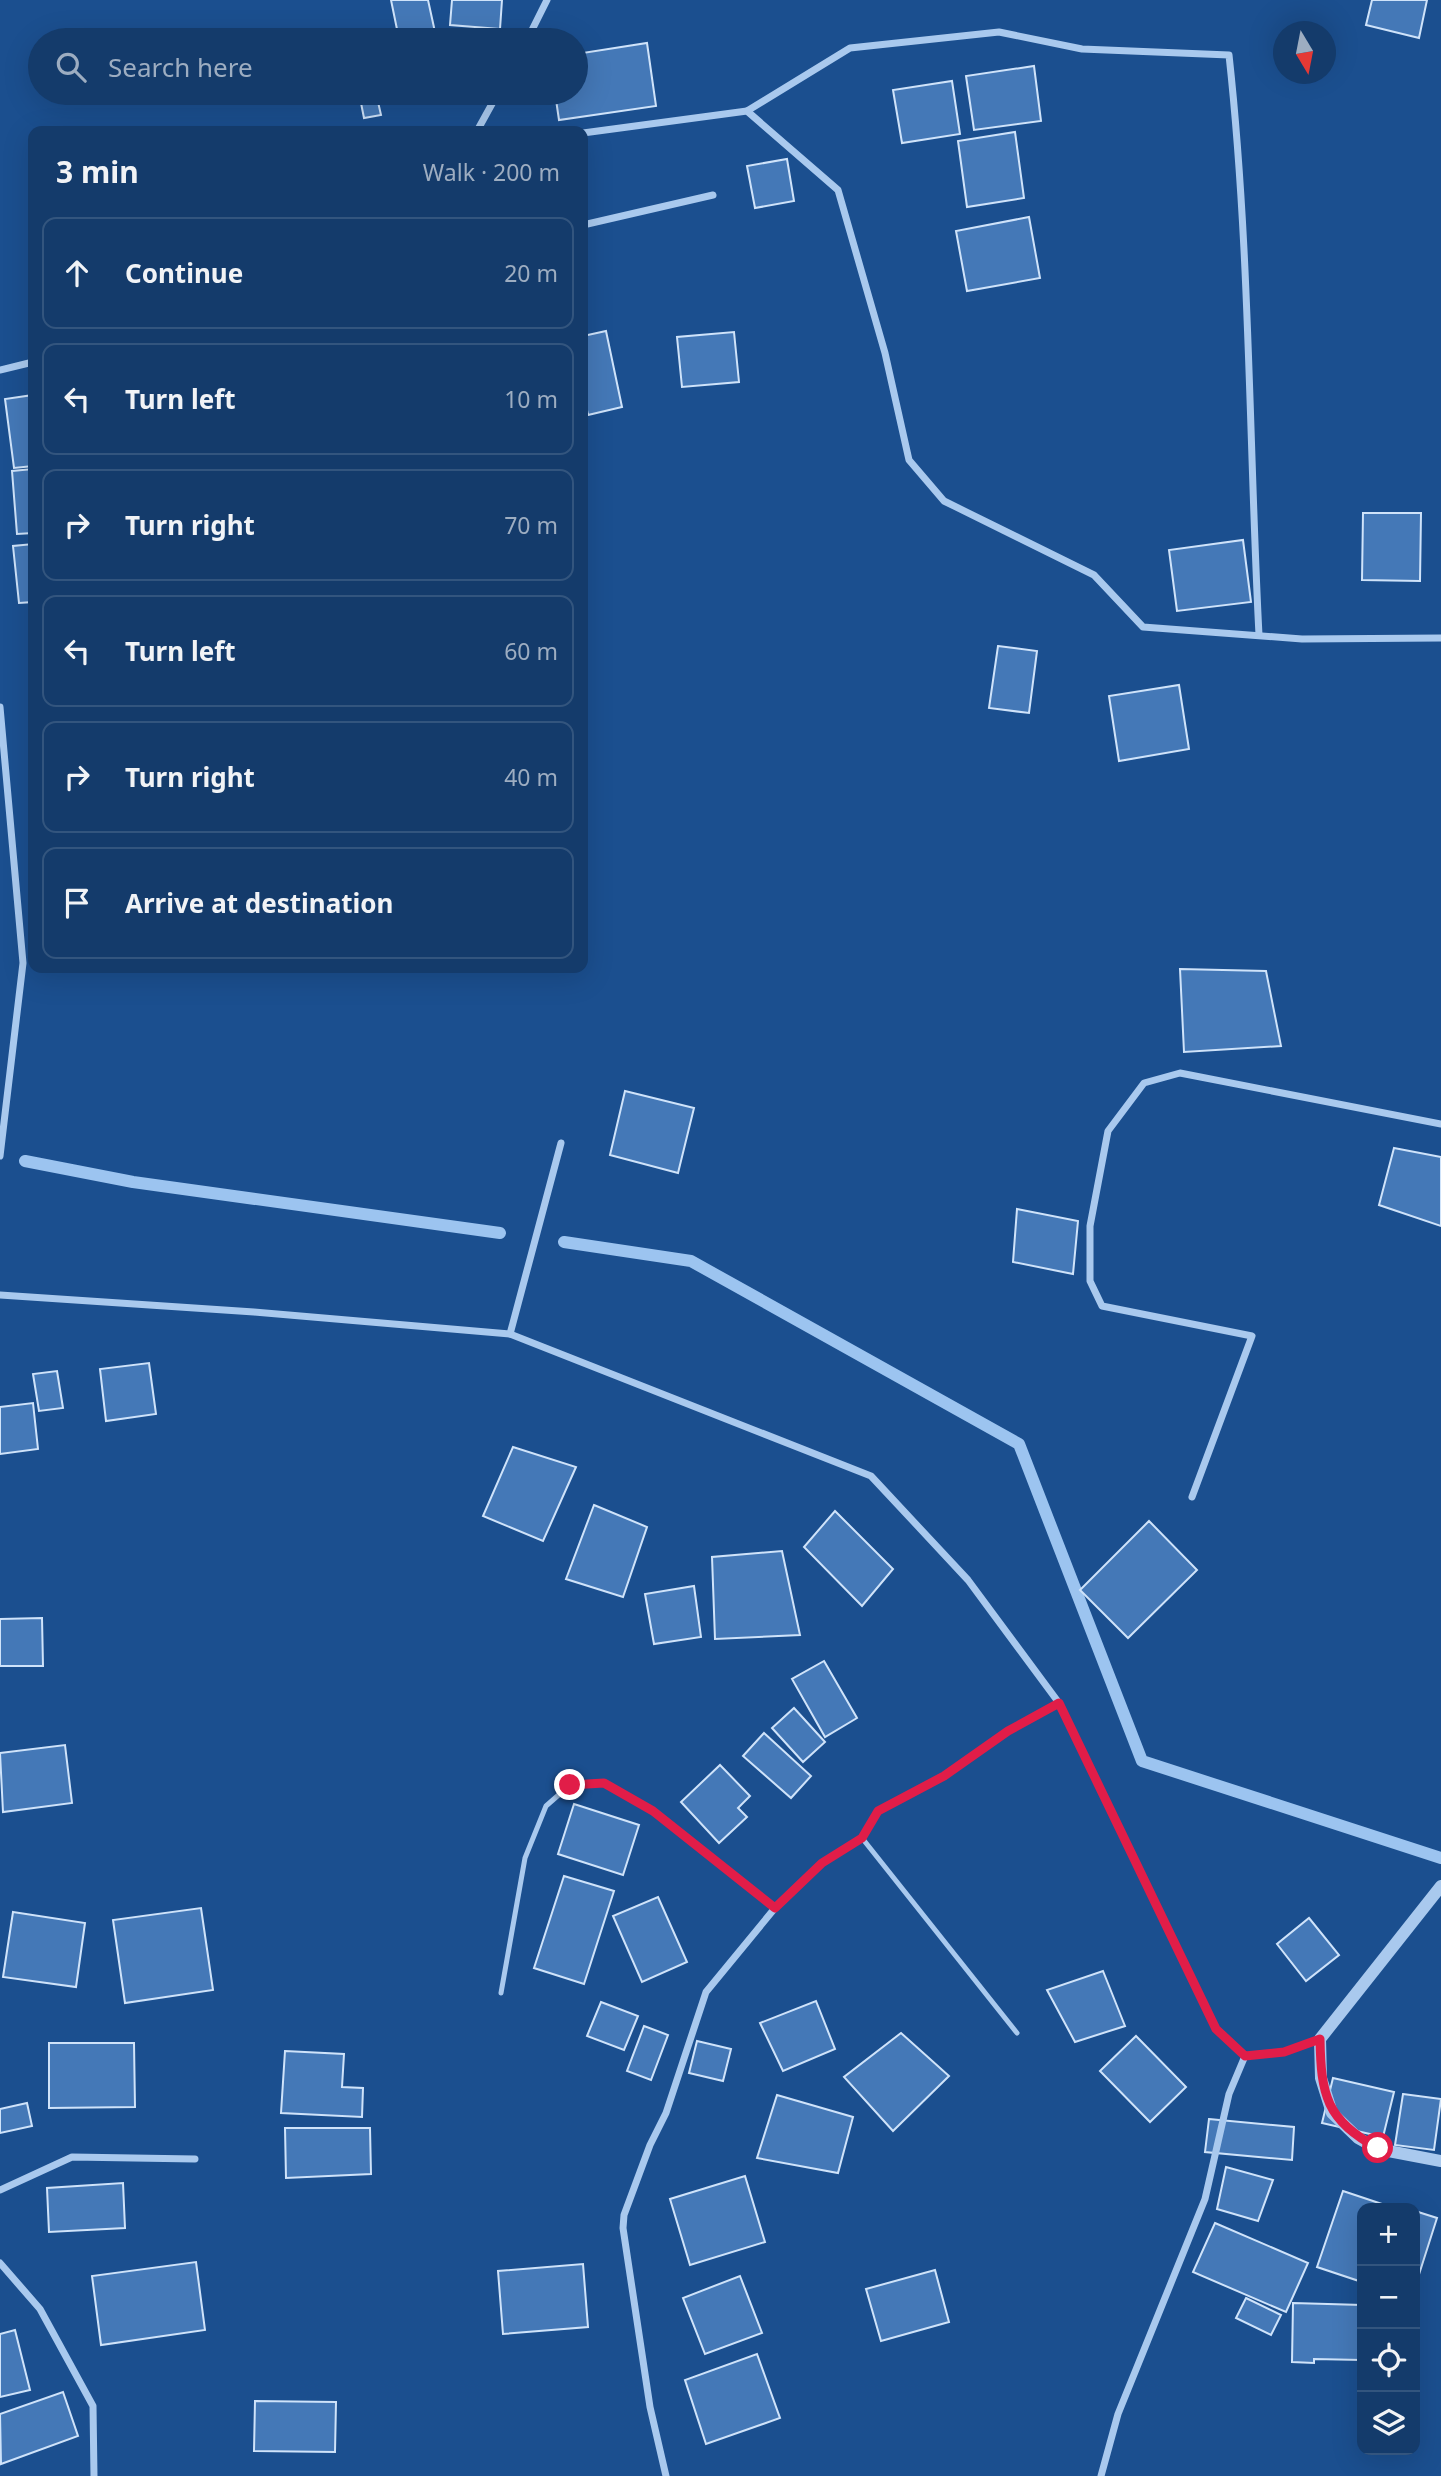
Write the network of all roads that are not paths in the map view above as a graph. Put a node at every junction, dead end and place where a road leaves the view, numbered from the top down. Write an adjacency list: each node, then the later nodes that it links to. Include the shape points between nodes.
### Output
1 (547, 0): 2 (street)
2 (533, 28)
3 (491, 105): 5 (street)
4 (747, 111): 6 (street); 11 (street, via 838,190 886,353 909,460 944,501 1094,575 1143,626); 11 (street, via 850,48 999,32 1082,49 1229,55 1241,169)
5 (480, 126)
6 (588, 132)
7 (713, 195): 8 (street)
8 (588, 224)
9 (28, 363): 10 (street)
10 (0, 370)
11 (1259, 635): 12 (street)
12 (1441, 638)
13 (0, 707): 16 (street, via 23,963)
14 (1441, 1124): 19 (street, via 1180,1073 1144,1083 1108,1131 1090,1226 1090,1281 1102,1306 1252,1335)
15 (561, 1143): 18 (street)
16 (0, 1156)
17 (0, 1295): 18 (street)
18 (510, 1334): 20 (street, via 871,1476 968,1580)
19 (1192, 1497)
20 (1059, 1703): 21 (street, via 1008,1731 944,1776 878,1811); 27 (street, via 1216,2029)
21 (862, 1838): 23 (street, via 822,1863); 25 (lane)
22 (1441, 1886): 26 (street)
23 (775, 1908): 24 (lane, via 653,1811 604,1783 570,1785 546,1806 525,1858); 33 (street, via 706,1992 666,2113 624,2215 650,2407)
24 (501, 1993)
25 (1017, 2033)
26 (1320, 2039): 27 (street, via 1284,2052); 29 (street, via 1321,2078 1332,2113 1358,2138 1378,2148)
27 (1245, 2056): 34 (street, via 1229,2094 1205,2199 1118,2414)
28 (195, 2160): 30 (street, via 72,2157)
29 (1441, 2161)
30 (0, 2190)
31 (0, 2263): 32 (street, via 40,2309 93,2406)
32 (94, 2476)
33 (666, 2476)
34 (1101, 2476)

